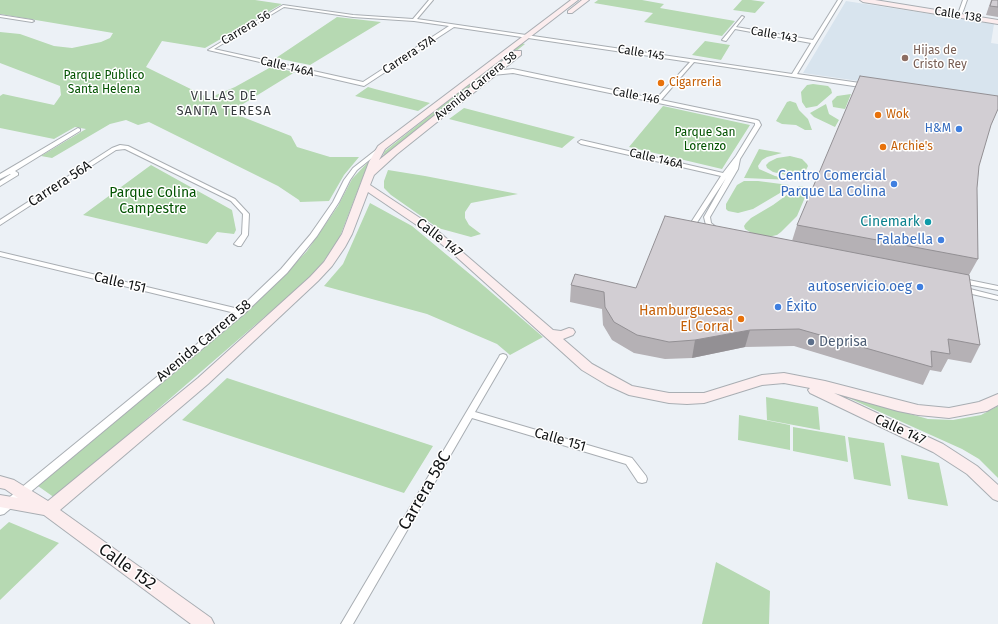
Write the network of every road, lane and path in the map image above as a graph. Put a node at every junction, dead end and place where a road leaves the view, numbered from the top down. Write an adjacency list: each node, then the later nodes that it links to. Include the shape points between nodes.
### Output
1 (431, 0): 12 (street)
2 (575, 0): 17 (main road, Avenida Carrera 58)
3 (586, 0): 18 (main road, Avenida Carrera 58)
4 (840, 0): 20 (street)
5 (863, 0): 8 (main road, Calle 138)
6 (965, 0): 9 (street)
7 (283, 6): 12 (street, Calle 145, via 353,16); 21 (street, Carrera 56)
8 (919, 9): 9 (main road, Calle 138); 14 (main road, Calle 138)
9 (960, 14): 14 (main road, Calle 138)
10 (0, 16): 13 (street)
11 (742, 17): 16 (street)
12 (414, 20): 15 (street, Calle 145)
13 (32, 21)
14 (998, 21)
15 (453, 26): 17 (street, Calle 145); 27 (street, Carrera 57A)
16 (734, 28): 19 (street); 20 (street, Calle 143)
17 (526, 36): 18 (street, Calle 145); 32 (main road, Avenida Carrera 58)
18 (537, 38): 22 (street, Calle 145); 23 (main road, Avenida Carrera 58)
19 (724, 40)
20 (815, 42): 26 (street)
21 (210, 50): 27 (street, Calle 146A)
22 (692, 61): 26 (street, Calle 145); 29 (street)
23 (504, 64): 24 (street, Calle 146); 25 (main road, Avenida Carrera 58)
24 (513, 71): 25 (street, Calle 146); 29 (street, Calle 146)
25 (493, 73): 36 (main road, Avenida Carrera 58, via 394,152)
26 (793, 76): 28 (street, Calle 145)
27 (364, 84)
28 (870, 87)
29 (658, 101): 34 (street, Calle 146, via 757,122 758,125)
30 (78, 130): 33 (street)
31 (581, 142): 34 (street, Calle 146A)
32 (381, 148): 36 (main road, Avenida Carrera 58); 46 (street, Avenida Carrera 58, via 355,169 304,248)
33 (10, 171): 35 (street); 37 (street, via 16,174)
34 (727, 176): 39 (street, via 693,224 692,230); 40 (street, via 707,216 711,228)
35 (0, 177)
36 (367, 181): 44 (main road, Calle 147, via 434,232); 59 (main road, Avenida Carrera 58, via 340,247 314,280 203,381)
37 (0, 184)
38 (0, 223): 41 (street, Carrera 56A, via 120,147 233,200 246,214 246,234)
39 (695, 234)
40 (724, 234)
41 (238, 244)
42 (0, 254): 46 (street, Calle 151)
43 (998, 288): 45 (street, via 951,282)
44 (508, 296): 47 (main road, Calle 147); 48 (main road, Calle 147, via 531,308)
45 (998, 298)
46 (241, 312): 56 (street, Avenida Carrera 58)
47 (548, 334): 48 (main road); 51 (main road, Calle 147, via 587,367)
48 (566, 334): 51 (main road, Calle 147)
49 (503, 357): 53 (street, Carrera 58C)
50 (792, 379): 51 (main road, Calle 147, via 762,380 704,398 687,399 629,390); 52 (main road, Calle 147, via 932,412 963,412 982,408); 57 (main road, Calle 147, via 938,448 972,470)
51 (612, 382)
52 (998, 399)
53 (470, 414): 54 (street, Calle 151, via 630,461); 61 (street, Carrera 58C)
54 (642, 479)
55 (0, 482): 56 (main road, Calle 152)
56 (22, 492): 58 (street, Avenida Carrera 58); 59 (main road, Calle 152)
57 (998, 495)
58 (3, 505): 59 (main road, Calle 152)
59 (49, 510): 60 (main road, Calle 152)
60 (205, 624)
61 (347, 624)

